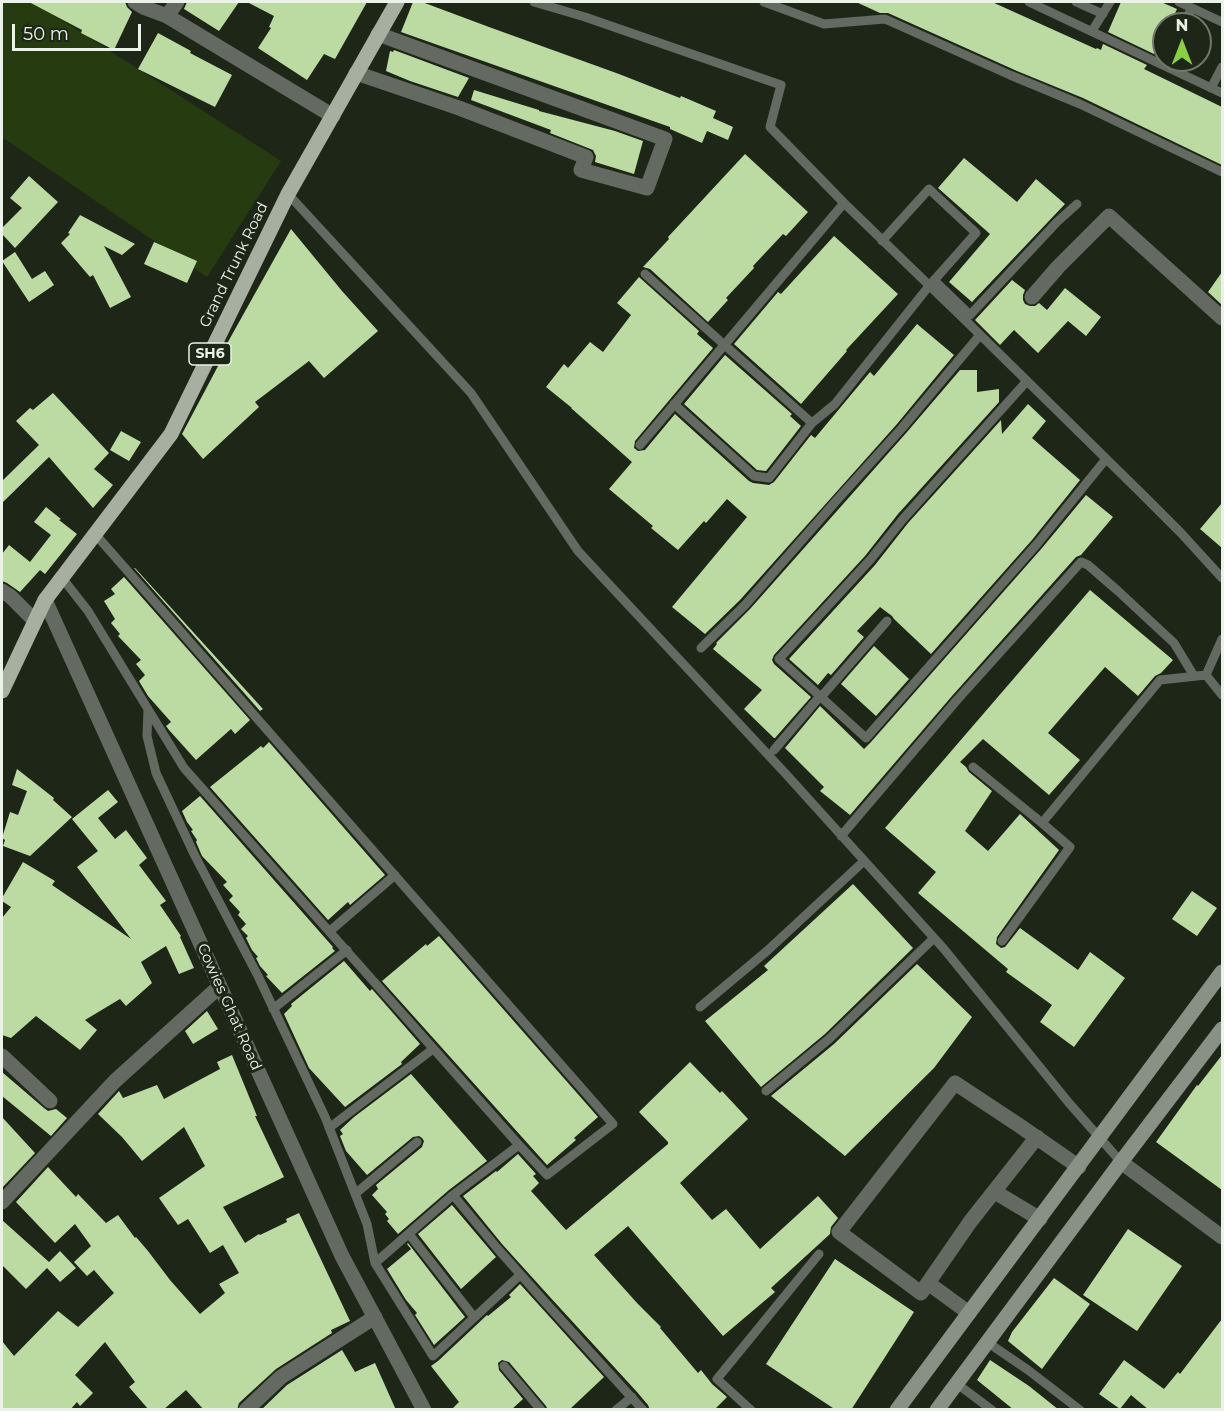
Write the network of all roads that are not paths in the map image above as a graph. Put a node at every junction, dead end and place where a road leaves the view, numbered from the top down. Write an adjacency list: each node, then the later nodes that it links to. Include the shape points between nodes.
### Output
1 (135, 2): 13 (street)
2 (177, 2): 13 (street)
3 (397, 2): 16 (main road, Grand Trunk Road / SH6)
4 (534, 2): 26 (lane, via 781,85 770,127)
5 (764, 2): 24 (lane, via 824,24 885,19 1080,104)
6 (1029, 2): 15 (lane)
7 (1076, 2): 12 (lane)
8 (1110, 2): 12 (lane)
9 (1179, 2): 10 (lane)
10 (1192, 8): 11 (lane); 14 (lane)
11 (1190, 12)
12 (1102, 14): 15 (lane)
13 (167, 16): 23 (street)
14 (1222, 22)
15 (1092, 32): 17 (lane)
16 (378, 34): 20 (main road, Grand Trunk Road / SH6); 20 (street, via 665,139 647,188 580,170 586,157)
17 (1152, 58)
18 (1222, 67): 21 (lane)
19 (1181, 72): 21 (lane)
20 (356, 73): 23 (main road, Grand Trunk Road / SH6)
21 (1211, 88): 22 (lane)
22 (1222, 93)
23 (333, 116): 25 (main road, Grand Trunk Road / SH6)
24 (1222, 172)
25 (288, 194): 40 (main road, Grand Trunk Road / SH6, via 171,434); 58 (lane, via 471,393 578,551)
26 (843, 203): 28 (lane); 34 (lane)
27 (1077, 204): 30 (lane, via 970,315)
28 (882, 241): 30 (lane); 30 (lane, via 929,189 976,233)
29 (645, 274): 34 (lane)
30 (932, 283): 33 (lane); 37 (lane, via 835,404)
31 (1032, 297): 32 (street, via 1109,216)
32 (1222, 318)
33 (980, 335): 35 (lane); 48 (lane, via 745,605)
34 (723, 345): 36 (lane); 37 (lane)
35 (1027, 381): 39 (lane); 52 (lane, via 780,659)
36 (674, 404): 37 (lane, via 754,476 770,478); 38 (lane)
37 (812, 423)
38 (640, 445)
39 (1107, 459): 41 (lane); 52 (lane, via 866,738)
40 (96, 535): 42 (main road, Grand Trunk Road / SH6); 60 (lane)
41 (1222, 578)
42 (63, 579): 44 (main road, Grand Trunk Road / SH6); 54 (lane, via 88,611)
43 (2, 591): 45 (street)
44 (45, 600): 45 (main road, Grand Trunk Road / SH6); 66 (street, Cowies Ghat Road)
45 (34, 621): 51 (main road, Grand Trunk Road / SH6)
46 (887, 621): 52 (lane)
47 (1222, 639): 49 (lane)
48 (701, 648)
49 (1206, 675): 50 (lane); 53 (lane)
50 (1194, 676): 57 (lane, via 1160,680); 58 (lane, via 1174,643 1081,562)
51 (2, 691)
52 (821, 695): 55 (lane)
53 (1222, 695)
54 (148, 709): 61 (lane, via 184,768); 68 (lane, via 147,736 156,773)
55 (774, 750)
56 (973, 767): 57 (lane)
57 (1042, 823): 63 (lane, via 1070,847)
58 (841, 836): 59 (lane)
59 (864, 861): 62 (lane); 67 (lane)
60 (395, 875): 61 (lane); 78 (lane, via 613,1124 547,1175)
61 (330, 931): 64 (lane)
62 (934, 938): 72 (lane, via 829,1039); 76 (lane)
63 (1002, 941)
64 (347, 950): 68 (lane); 70 (lane)
65 (1222, 972): 76 (main road)
66 (220, 986): 84 (street, via 115,1081); 93 (street, Cowies Ghat Road, via 342,1256)
67 (700, 1007)
68 (273, 1009): 74 (lane)
69 (1222, 1029): 79 (main road)
70 (433, 1049): 74 (lane); 78 (lane)
71 (2, 1056): 73 (street)
72 (766, 1091)
73 (50, 1101)
74 (329, 1128): 82 (lane)
75 (1037, 1137): 80 (street); 81 (street); 91 (street, via 955,1083 839,1232 921,1293)
76 (1100, 1138): 79 (lane); 80 (main road)
77 (417, 1142): 82 (lane)
78 (519, 1145): 83 (lane)
79 (1121, 1162): 87 (street); 95 (main road)
80 (1079, 1167): 85 (main road)
81 (994, 1192): 85 (street); 91 (street, via 970,1222)
82 (355, 1194): 89 (lane, via 367,1224)
83 (453, 1195): 86 (lane); 90 (lane)
84 (2, 1202)
85 (1040, 1219): 92 (main road)
86 (409, 1234): 89 (lane); 94 (lane)
87 (1222, 1237)
88 (819, 1254): 104 (lane, via 717,1379)
89 (375, 1263): 94 (lane, via 433,1356)
90 (520, 1275): 94 (lane); 98 (lane)
91 (934, 1287): 92 (street)
92 (969, 1313): 105 (main road)
93 (375, 1317): 99 (street, via 281,1377); 100 (street, Cowies Ghat Road)
94 (474, 1317)
95 (987, 1342): 97 (main road); 108 (lane)
96 (504, 1366): 101 (lane)
97 (956, 1383): 106 (main road); 107 (lane)
98 (632, 1396): 102 (lane); 103 (lane)
99 (246, 1410)
100 (424, 1410)
101 (541, 1410)
102 (616, 1410)
103 (644, 1410)
104 (751, 1410)
105 (897, 1410)
106 (937, 1410)
107 (992, 1410)
108 (1080, 1410)

